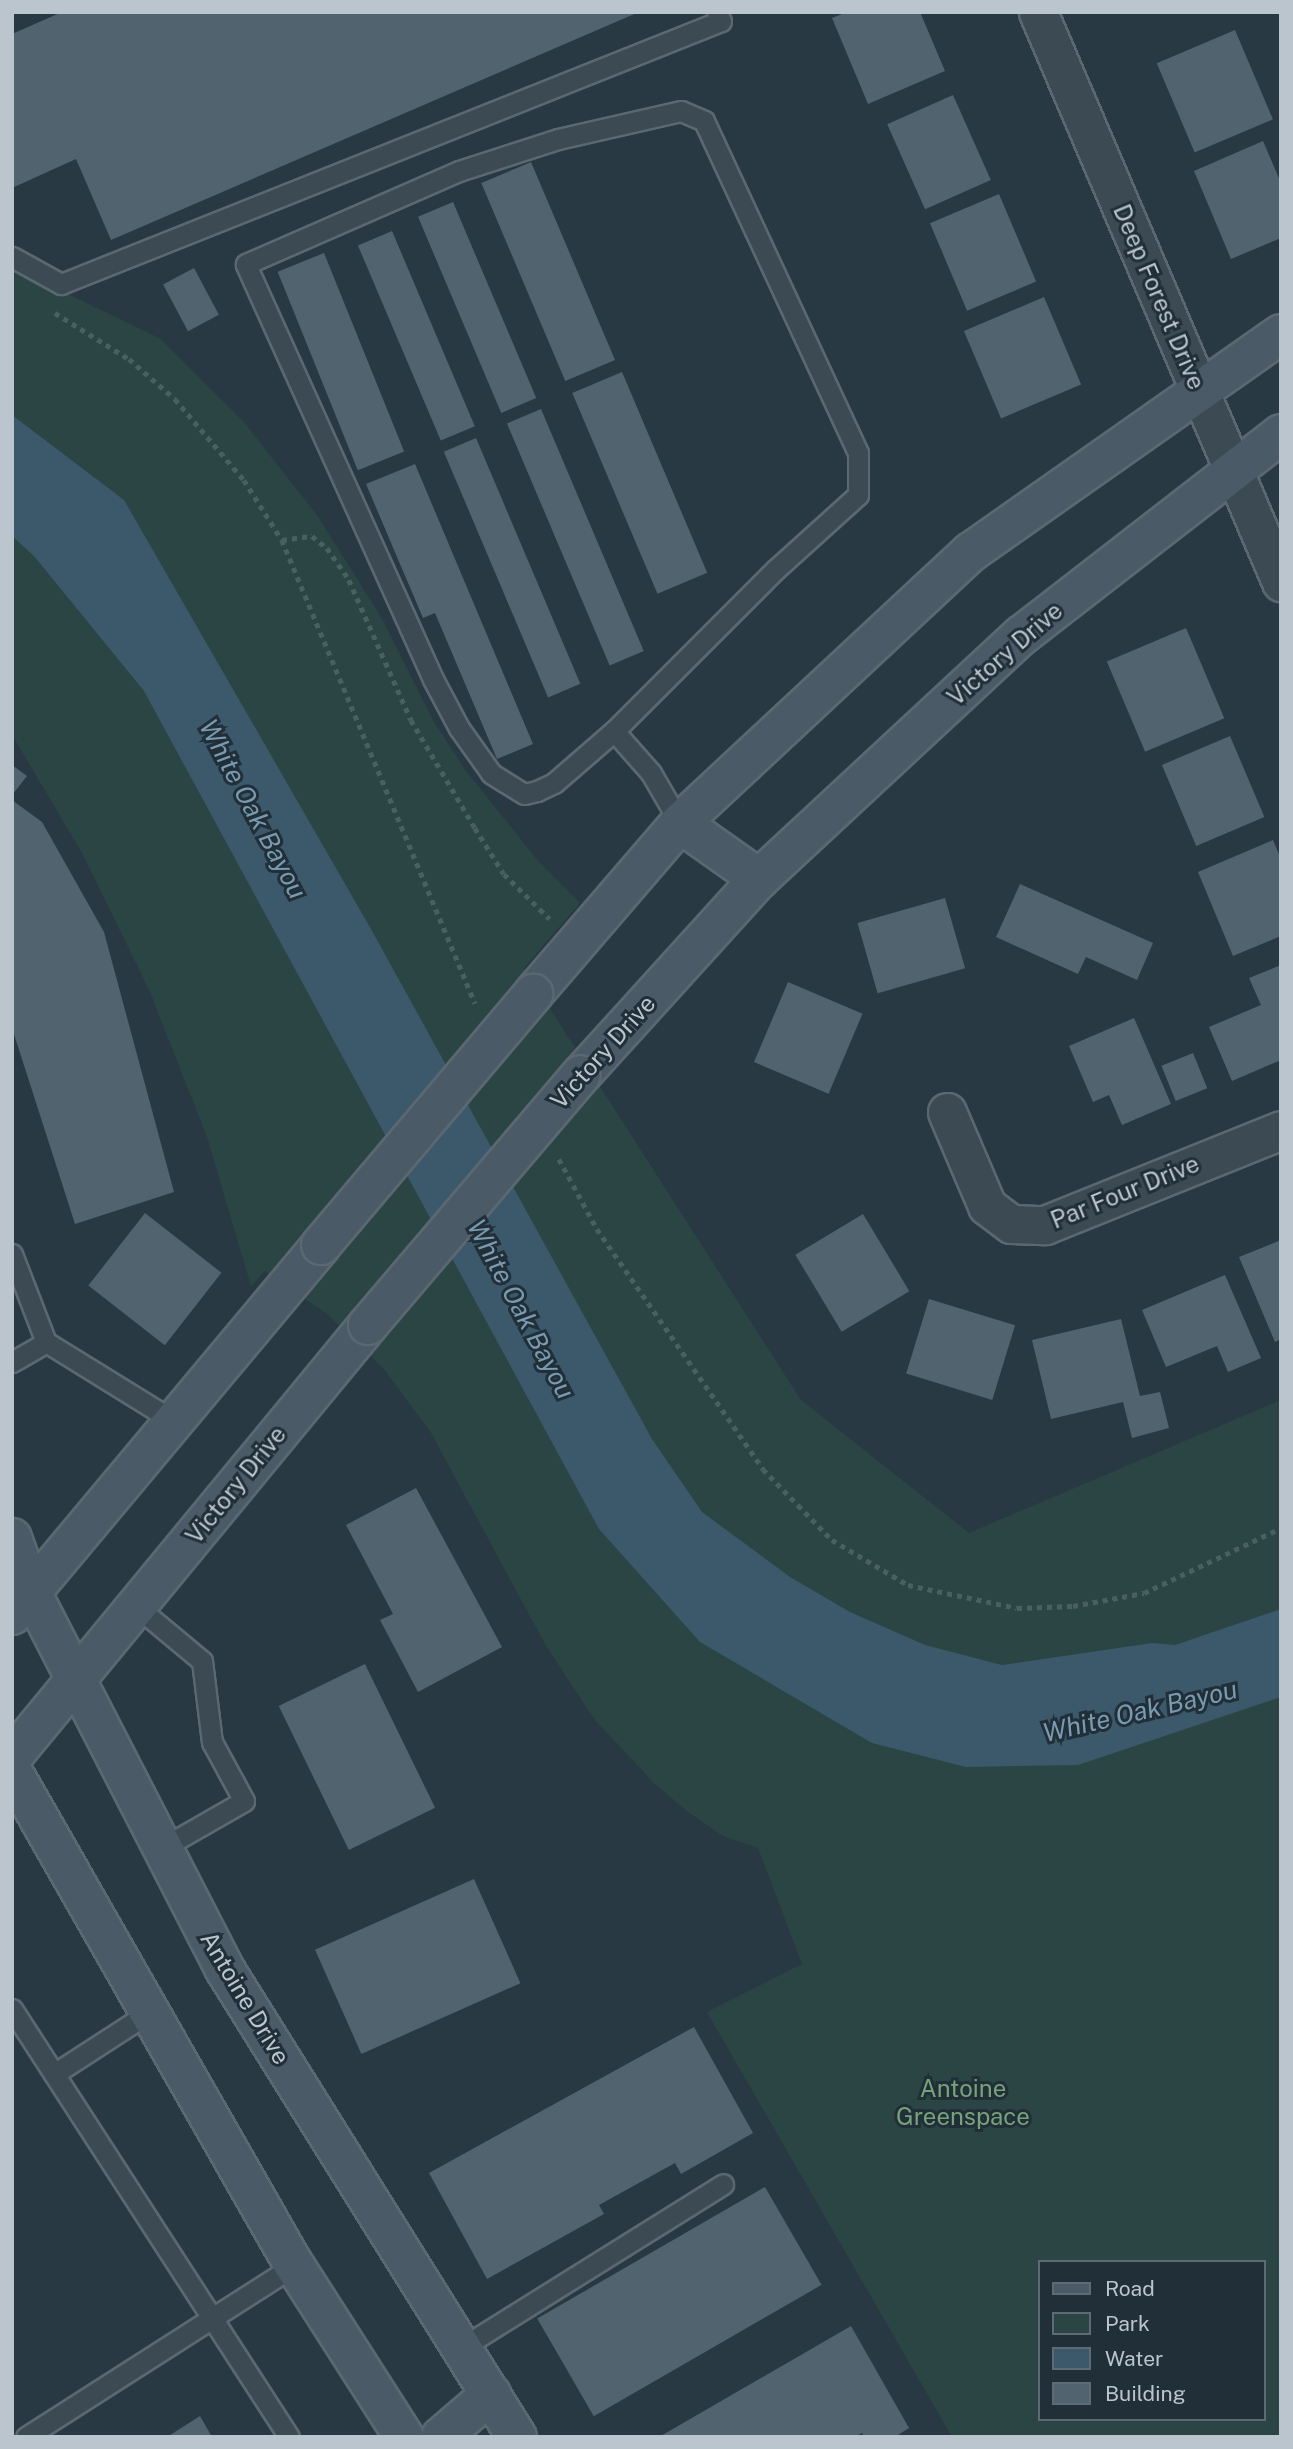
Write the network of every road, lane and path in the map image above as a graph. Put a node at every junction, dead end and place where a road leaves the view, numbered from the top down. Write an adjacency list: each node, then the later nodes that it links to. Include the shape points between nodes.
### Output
1 (717, 12): 3 (lane, via 721,21 61,284)
2 (1038, 12): 5 (street, Deep Forest Drive)
3 (12, 257)
4 (1281, 334): 5 (main road, via 1223,372)
5 (1201, 393): 7 (street, Deep Forest Drive); 10 (main road, via 971,552)
6 (1281, 434): 7 (main road, Victory Drive)
7 (1233, 472): 8 (street, Deep Forest Drive); 11 (main road, Victory Drive, via 1022,635)
8 (1281, 582)
9 (614, 731): 9 (lane, via 776,569 858,495 858,453 853,440 704,121 681,111 558,139 459,171 246,264 433,679 459,728 491,773 524,794 537,791 554,783); 10 (lane, via 651,773)
10 (680, 823): 11 (main road); 17 (main road, bridge)
11 (759, 879): 20 (main road, Victory Drive, bridge, via 581,1075)
12 (947, 1112): 13 (street, Par Four Drive, via 987,1206 1011,1224 1045,1225)
13 (1281, 1130)
14 (12, 1254): 15 (lane)
15 (47, 1342): 16 (lane); 17 (lane)
16 (12, 1362)
17 (174, 1421): 19 (main road)
18 (12, 1538): 19 (main road, Antoine Drive)
19 (22, 1604): 21 (main road, Antoine Drive)
20 (136, 1606): 21 (main road, Victory Drive); 24 (lane, via 202,1661 212,1742 244,1801)
21 (76, 1680): 22 (main road, Victory Drive); 24 (main road, Antoine Drive)
22 (12, 1757)
23 (12, 1771): 26 (main road)
24 (162, 1847): 31 (main road, Antoine Drive, via 224,1968)
25 (12, 2010): 27 (lane)
26 (150, 2012): 27 (lane); 29 (main road)
27 (54, 2074): 30 (lane)
28 (723, 2184): 31 (lane)
29 (295, 2265): 30 (lane); 35 (main road)
30 (213, 2320): 33 (lane); 34 (lane)
31 (461, 2348): 32 (main road, Antoine Drive)
32 (491, 2395): 36 (main road); 37 (main road, Antoine Drive)
33 (26, 2437)
34 (289, 2437)
35 (404, 2437)
36 (441, 2437)
37 (517, 2437)

